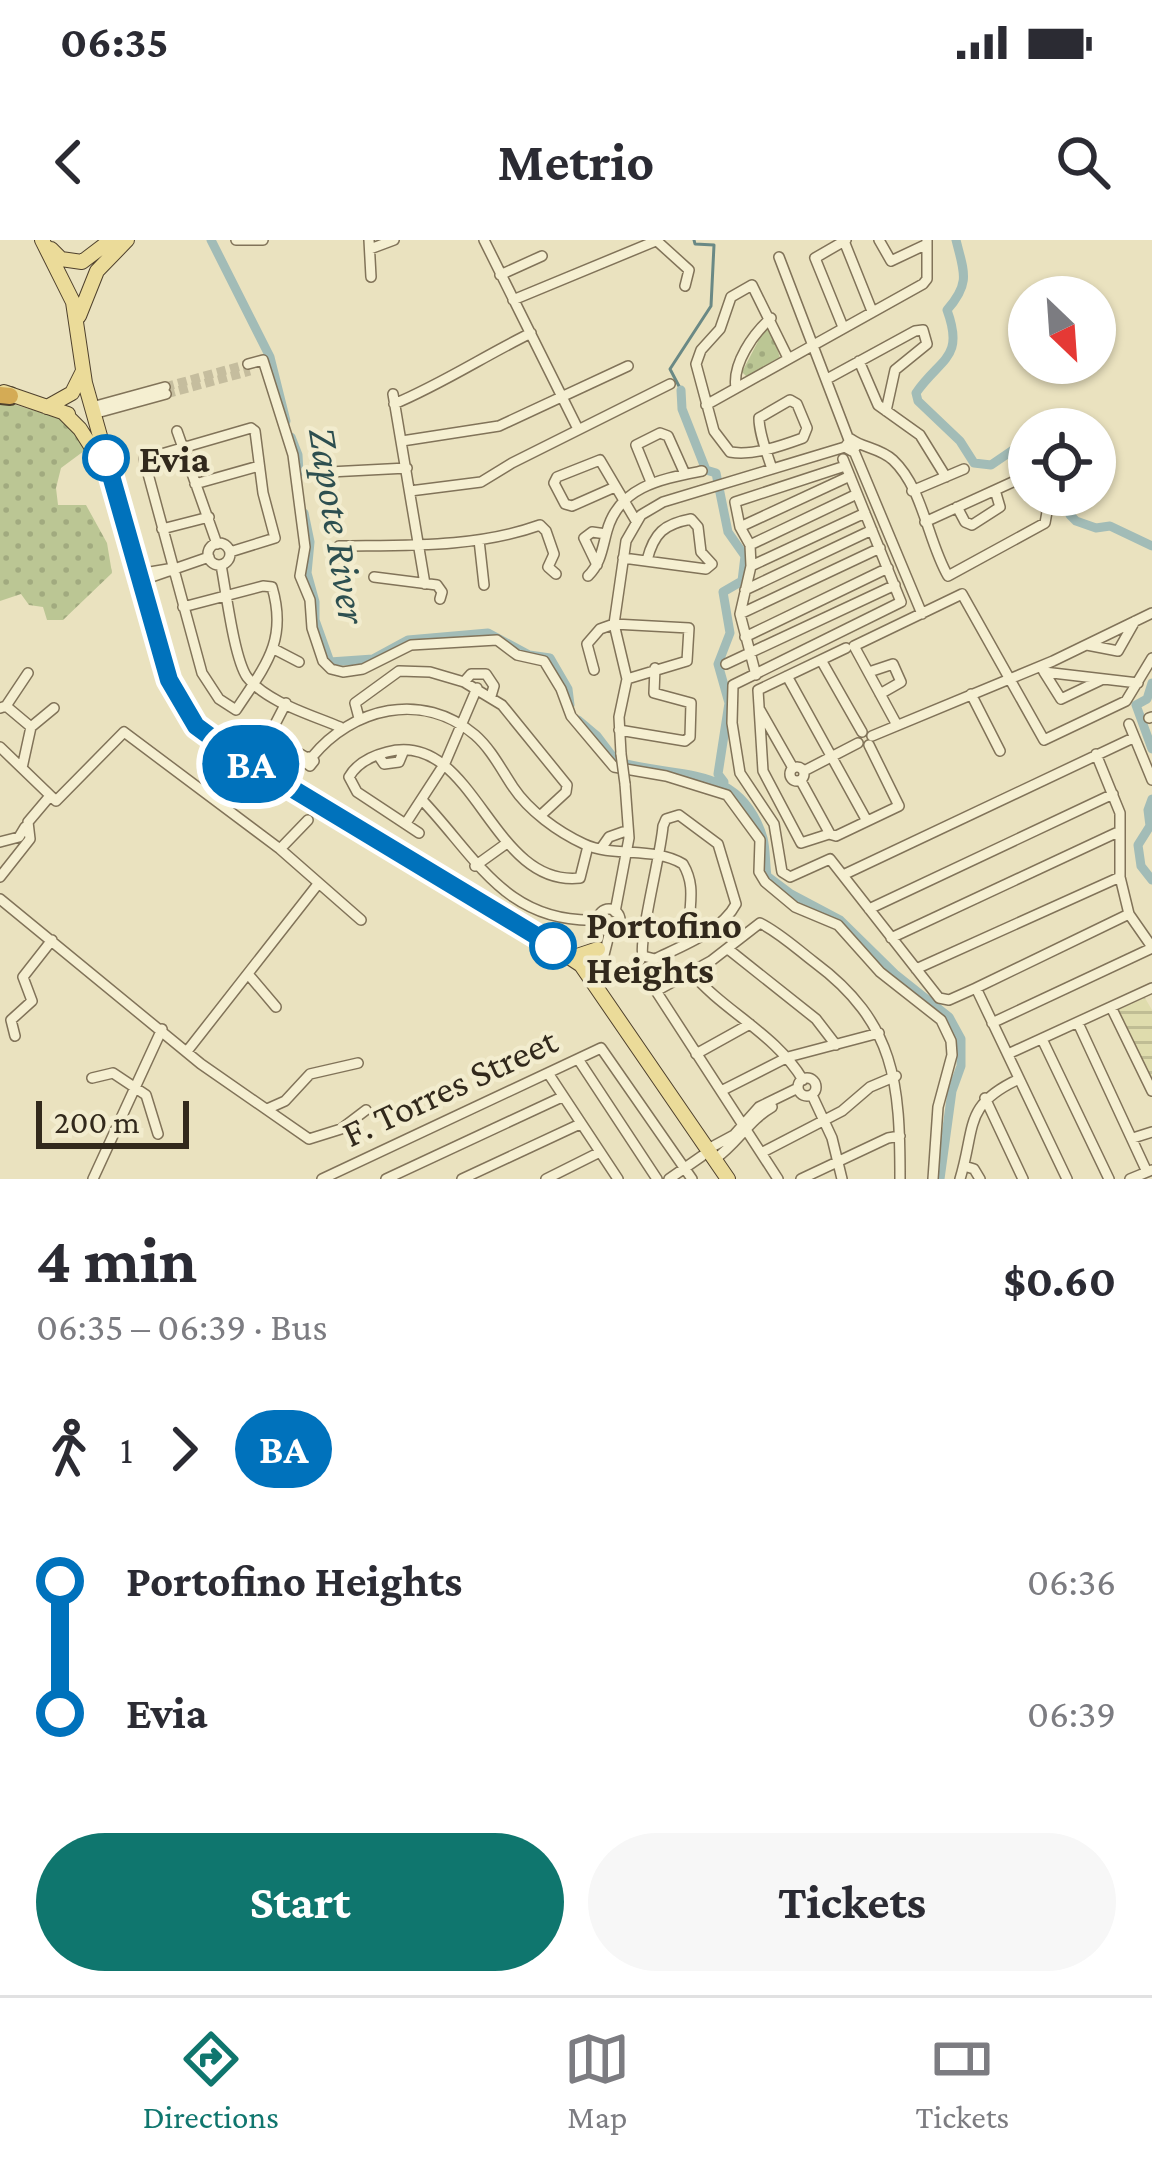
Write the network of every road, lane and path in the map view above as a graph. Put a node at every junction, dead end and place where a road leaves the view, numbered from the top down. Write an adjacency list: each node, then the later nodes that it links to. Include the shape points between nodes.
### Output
1 (44, 240): 2 (main road, via 75,263); 21 (main road)
2 (111, 240)
3 (127, 240): 21 (main road, via 93,278)
4 (236, 240): 5 (street)
5 (263, 240)
6 (394, 240): 12 (street)
7 (484, 240): 15 (street)
8 (879, 240): 11 (street, via 891,261)
9 (658, 241): 17 (street, via 689,270); 18 (street)
10 (845, 241): 19 (street); 22 (street, via 815,259)
11 (928, 242): 19 (street, via 926,282)
12 (369, 245): 16 (street)
13 (542, 256): 15 (street)
14 (779, 257): 24 (street)
15 (500, 275): 18 (street)
16 (371, 277)
17 (686, 286)
18 (513, 300): 23 (street)
19 (872, 311): 22 (street)
20 (771, 319): 25 (street); 32 (street, via 742,358); 36 (street, via 752,285 731,297 698,357)
21 (78, 327): 29 (main road)
22 (843, 327): 24 (street)
23 (531, 333): 35 (street); 43 (street, via 444,383 393,399)
24 (814, 344): 25 (street); 30 (street)
25 (788, 358): 32 (street)
26 (859, 361): 30 (street); 38 (street); 38 (street, via 924,333 925,346 895,370)
27 (628, 366): 35 (street)
28 (249, 368): 261 (street, via 264,364 293,455 305,547 300,576 323,661 343,672 411,646 497,640 544,661 571,716 614,766 728,795 760,840 765,882 795,907 838,925 880,972 941,1020 952,1054)
29 (83, 371): 37 (main road, via 71,394); 39 (main road)
30 (827, 379): 46 (street)
31 (670, 384): 41 (street)
32 (736, 388): 36 (street)
33 (165, 390): 39 (street)
34 (3, 394): 37 (main road)
35 (564, 398): 41 (street); 43 (street, via 499,426)
36 (706, 405): 45 (street, via 724,448)
37 (46, 407): 40 (main road)
38 (886, 411): 55 (street, via 920,435)
39 (91, 412): 40 (main road); 47 (main road); 95 (main road)
40 (64, 413): 47 (main road)
41 (578, 429): 61 (street, via 481,482)
42 (178, 431): 44 (street)
43 (402, 441): 49 (street)
44 (182, 446): 48 (street, via 251,428); 57 (street); 72 (street, via 144,461)
45 (766, 449): 45 (street, via 759,418 795,401 806,435); 51 (street)
46 (849, 455): 51 (street); 62 (street, via 874,447 901,468); 63 (street); 71 (street); 71 (street, via 735,502); 105 (street)
47 (99, 458): 95 (main road)
48 (259, 466): 57 (street); 81 (street, via 274,538)
49 (407, 468): 53 (street); 61 (street)
50 (964, 469): 55 (street)
51 (772, 470): 69 (street, via 652,507)
52 (702, 471): 54 (street)
53 (310, 473)
54 (685, 474): 56 (street); 56 (street, via 659,434 636,445)
55 (946, 477): 62 (street)
56 (650, 482): 64 (street)
57 (195, 484): 68 (street)
58 (1008, 484): 60 (street)
59 (615, 487): 59 (street, via 600,460 554,483 572,506); 64 (street)
60 (995, 490): 65 (street); 65 (street, via 1001,506 975,523 966,524)
61 (410, 491): 77 (street)
62 (912, 491): 70 (street)
63 (857, 494): 66 (street); 78 (street)
64 (622, 503): 69 (street); 74 (street)
65 (957, 507): 70 (street)
66 (865, 513): 73 (street); 89 (street)
67 (1046, 516): 70 (street, via 948,576)
68 (209, 517): 72 (street); 76 (street)
69 (636, 521): 84 (street)
70 (925, 522)
71 (740, 527): 78 (street)
72 (161, 529): 91 (street)
73 (872, 530): 80 (street); 99 (street)
74 (606, 534): 88 (street); 88 (street, via 584,538)
75 (479, 540): 77 (street); 92 (street, via 540,525); 97 (street)
76 (217, 544): 81 (street); 83 (street)
77 (419, 545): 79 (street); 96 (street)
78 (750, 545): 89 (street)
79 (339, 546)
80 (880, 548): 90 (street); 104 (street)
81 (230, 552): 87 (street)
82 (701, 552): 85 (street, via 697,523 688,520 658,533); 86 (street); 86 (street, via 711,567)
83 (209, 557): 87 (street); 91 (street)
84 (623, 558): 85 (street); 107 (street)
85 (647, 560): 86 (street)
86 (685, 565)
87 (221, 566): 100 (street)
88 (598, 566): 93 (street)
89 (751, 566): 99 (street)
90 (888, 568): 98 (street); 108 (street)
91 (170, 569): 95 (street); 102 (street)
92 (556, 574)
93 (588, 576)
94 (374, 577): 96 (street)
95 (136, 578): 174 (main road, via 160,678 188,728)
96 (424, 584): 101 (street, via 439,587)
97 (484, 585)
98 (895, 585): 112 (street); 122 (street, via 902,602)
99 (745, 590): 104 (street)
100 (226, 594): 102 (street); 111 (street, via 272,587 279,616); 129 (street)
101 (440, 598)
102 (183, 607): 129 (street, via 212,691 233,710)
103 (1152, 613): 106 (street)
104 (740, 614): 108 (street)
105 (922, 614): 110 (street); 125 (street, via 962,594)
106 (1135, 621): 109 (street); 109 (street, via 1118,651)
107 (614, 624): 117 (street, via 688,628 687,661); 119 (street, via 587,644); 124 (street)
108 (746, 637): 112 (street)
109 (1087, 645): 118 (street)
110 (850, 647): 114 (street); 120 (street)
111 (274, 649): 115 (street); 129 (street)
112 (749, 656): 116 (street); 122 (street)
113 (1152, 658): 128 (street)
114 (821, 660): 123 (street); 146 (street)
115 (299, 662)
116 (726, 664)
117 (655, 668): 124 (street); 144 (street, via 654,693 691,703 690,737)
118 (1042, 669): 125 (street); 126 (street); 126 (street, via 1060,699)
119 (594, 670)
120 (868, 672): 131 (street); 131 (street, via 892,664 901,682)
121 (28, 674): 135 (street)
122 (756, 675): 177 (street, via 733,685 732,724 740,773 774,824 782,872 790,877 830,859)
123 (787, 676): 137 (street, via 758,690); 150 (street)
124 (627, 679): 144 (street)
125 (1009, 679): 128 (street, via 1047,740 1122,704); 132 (street)
126 (1101, 680): 128 (street)
127 (464, 682): 130 (street); 133 (street, via 486,674); 138 (street, via 395,671 355,703)
128 (1138, 682)
129 (253, 683): 134 (street)
130 (477, 688): 133 (street); 143 (street)
131 (880, 694): 140 (street)
132 (971, 694): 140 (street); 148 (street)
133 (491, 696): 159 (street, via 567,785)
134 (286, 703): 142 (street); 142 (street, via 271,734 309,758)
135 (3, 708): 141 (street)
136 (55, 708): 141 (street)
137 (761, 714): 153 (street); 155 (street)
138 (359, 718): 142 (street); 143 (street, via 415,711)
139 (1129, 724): 145 (street)
140 (897, 725): 146 (street)
141 (31, 727): 152 (street)
142 (340, 727)
143 (464, 727): 151 (street); 159 (street)
144 (619, 730): 164 (street, bridge)
145 (1133, 738): 149 (street); 154 (street)
146 (865, 739): 150 (street); 161 (street, via 900,803)
147 (0, 747): 152 (street)
148 (1000, 751)
149 (1096, 754): 156 (street); 177 (street)
150 (831, 757): 153 (street); 161 (street)
151 (445, 763): 158 (street); 163 (street, via 404,750 392,766 378,755 355,767 349,777 357,792); 169 (street)
152 (22, 767): 157 (street)
153 (797, 774): 155 (street); 167 (street)
154 (1152, 780)
155 (771, 788): 167 (street, via 802,847)
156 (1113, 794): 165 (street); 182 (street)
157 (53, 798): 162 (street); 172 (street, via 124,732)
158 (422, 800): 163 (street); 176 (street)
159 (540, 817): 170 (street)
160 (308, 820): 172 (street)
161 (867, 821): 167 (street)
162 (28, 822): 168 (street, via 22,835); 178 (street, via 29,839)
163 (406, 823): 166 (street)
164 (625, 826): 171 (street); 173 (street)
165 (1118, 832): 179 (street); 187 (street)
166 (419, 833)
167 (830, 835)
168 (0, 842)
169 (507, 843): 170 (street, via 571,879 582,875); 176 (street)
170 (588, 846): 171 (street)
171 (602, 848): 173 (street)
172 (280, 849): 180 (street)
173 (624, 851): 175 (street); 183 (street)
174 (390, 852): 194 (main road); 199 (main road)
175 (662, 856): 189 (street, via 683,864 691,879); 189 (street, via 662,826 671,816 686,817 718,844 736,900 732,913); 193 (street)
176 (475, 866): 186 (street, via 540,912)
177 (843, 875): 182 (street)
178 (0, 877)
179 (1120, 877): 184 (street); 196 (street)
180 (318, 884): 185 (street); 198 (street)
181 (0, 899): 188 (street)
182 (869, 909): 187 (street)
183 (612, 911): 186 (street, via 602,913); 186 (street, via 619,925)
184 (1129, 914): 190 (street); 200 (street)
185 (361, 920)
186 (604, 927): 191 (street); 199 (street, via 600,971)
187 (891, 938): 196 (street)
188 (52, 940): 207 (street); 209 (street, via 23,977 32,1001 11,1020)
189 (691, 941): 193 (street, via 655,959)
190 (1152, 948): 204 (street)
191 (598, 949): 194 (main road); 199 (street)
192 (728, 949): 197 (street); 208 (street, via 766,926 845,986); 211 (street, via 817,1019)
193 (644, 956): 195 (street)
194 (572, 958): 199 (main road)
195 (634, 967)
196 (916, 969): 200 (street, via 943,1001)
197 (690, 971): 206 (street); 213 (street, via 656,991)
198 (248, 974): 202 (street); 212 (street)
199 (587, 978): 239 (main road)
200 (976, 988): 204 (street)
201 (1152, 988): 203 (street)
202 (276, 1007)
203 (1111, 1007): 205 (street); 225 (street)
204 (992, 1023): 214 (street)
205 (1078, 1023): 210 (street); 236 (street)
206 (750, 1024): 213 (street); 215 (street)
207 (162, 1029): 212 (street); 222 (street)
208 (879, 1033): 211 (street); 219 (street)
209 (14, 1036)
210 (1042, 1040): 214 (street); 266 (street)
211 (836, 1045): 215 (street)
212 (188, 1050): 228 (street)
213 (696, 1054): 224 (street)
214 (1008, 1054): 221 (street)
215 (788, 1057): 223 (street); 224 (street)
216 (578, 1059): 218 (street, F. Torres Street); 243 (street, F. Torres Street, via 601,1048); 252 (street)
217 (358, 1063): 228 (street, via 307,1076)
218 (548, 1073): 226 (street); 246 (street, F. Torres Street)
219 (896, 1076): 230 (street); 235 (street)
220 (92, 1078): 222 (street, via 113,1073)
221 (1019, 1079): 227 (street); 265 (street)
222 (136, 1087): 234 (street, via 152,1107); 245 (street)
223 (804, 1089): 230 (street); 232 (street, via 759,1107)
224 (721, 1091): 232 (street)
225 (1152, 1091)
226 (562, 1096): 231 (street); 247 (street)
227 (985, 1098): 242 (street); 264 (street)
228 (267, 1109): 229 (street, via 312,1140)
229 (366, 1110)
230 (824, 1120): 238 (street); 240 (street)
231 (580, 1124): 237 (street); 248 (street)
232 (744, 1129): 238 (street); 239 (street)
233 (1152, 1132): 236 (street)
234 (158, 1134)
235 (900, 1136): 240 (street); 260 (street)
236 (1133, 1138): 244 (street)
237 (600, 1152): 241 (street); 251 (street)
238 (761, 1153): 257 (street)
239 (708, 1155): 243 (street); 255 (main road); 256 (main road)
240 (838, 1162): 258 (street); 259 (street)
241 (574, 1166): 249 (street); 250 (street)
242 (964, 1166): 262 (street); 263 (street)
243 (685, 1168): 253 (street); 254 (street)
244 (1149, 1171): 267 (street)
245 (93, 1179)
246 (322, 1179)
247 (386, 1179)
248 (462, 1179)
249 (546, 1179)
250 (582, 1179)
251 (618, 1179)
252 (658, 1179)
253 (669, 1179)
254 (692, 1179)
255 (718, 1179)
256 (728, 1179)
257 (778, 1179)
258 (801, 1179)
259 (842, 1179)
260 (900, 1179)
261 (933, 1179)
262 (960, 1179)
263 (980, 1179)
264 (1023, 1179)
265 (1067, 1179)
266 (1109, 1179)
267 (1130, 1179)

